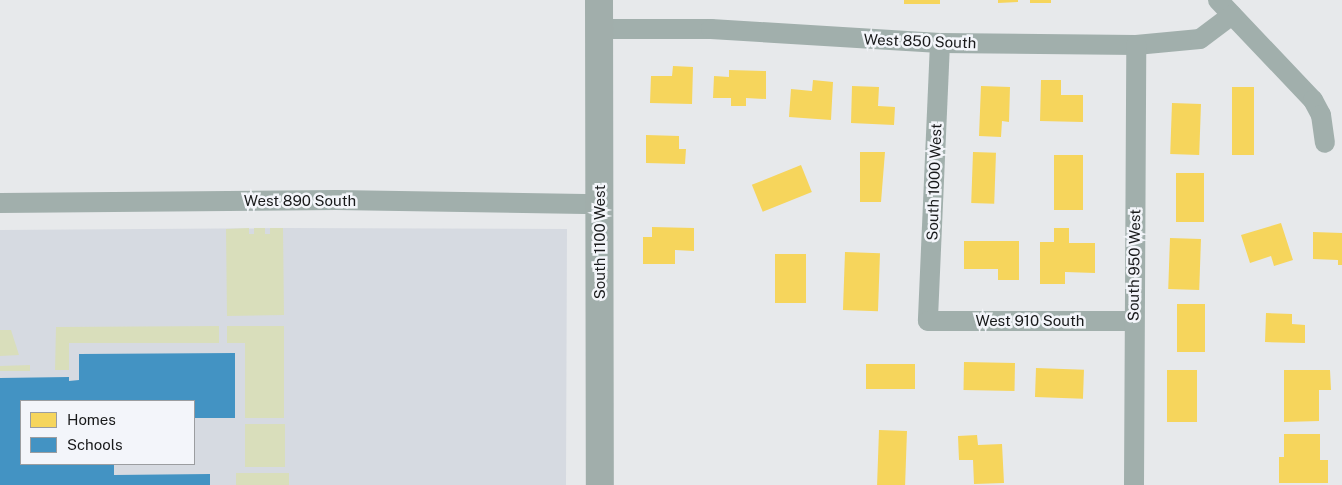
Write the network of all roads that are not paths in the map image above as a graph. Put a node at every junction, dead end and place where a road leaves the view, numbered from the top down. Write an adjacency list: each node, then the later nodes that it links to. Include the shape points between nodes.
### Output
1 (599, 0): 4 (street, South 1100 West)
2 (1218, 0): 3 (street)
3 (1232, 15): 6 (street, West 850 South, via 1200,39); 7 (street, via 1313,100 1321,114)
4 (599, 29): 5 (street, West 850 South, via 711,29); 9 (street, South 1100 West)
5 (940, 43): 6 (street, West 850 South); 10 (street, South 1000 West)
6 (1136, 44): 11 (street, South 950 West)
7 (1325, 143)
8 (0, 203): 9 (street, West 890 South, via 336,200)
9 (600, 204): 12 (street, South 1100 West)
10 (928, 321): 11 (street, West 910 South)
11 (1133, 321): 13 (street, South 950 West)
12 (600, 485)
13 (1134, 485)

